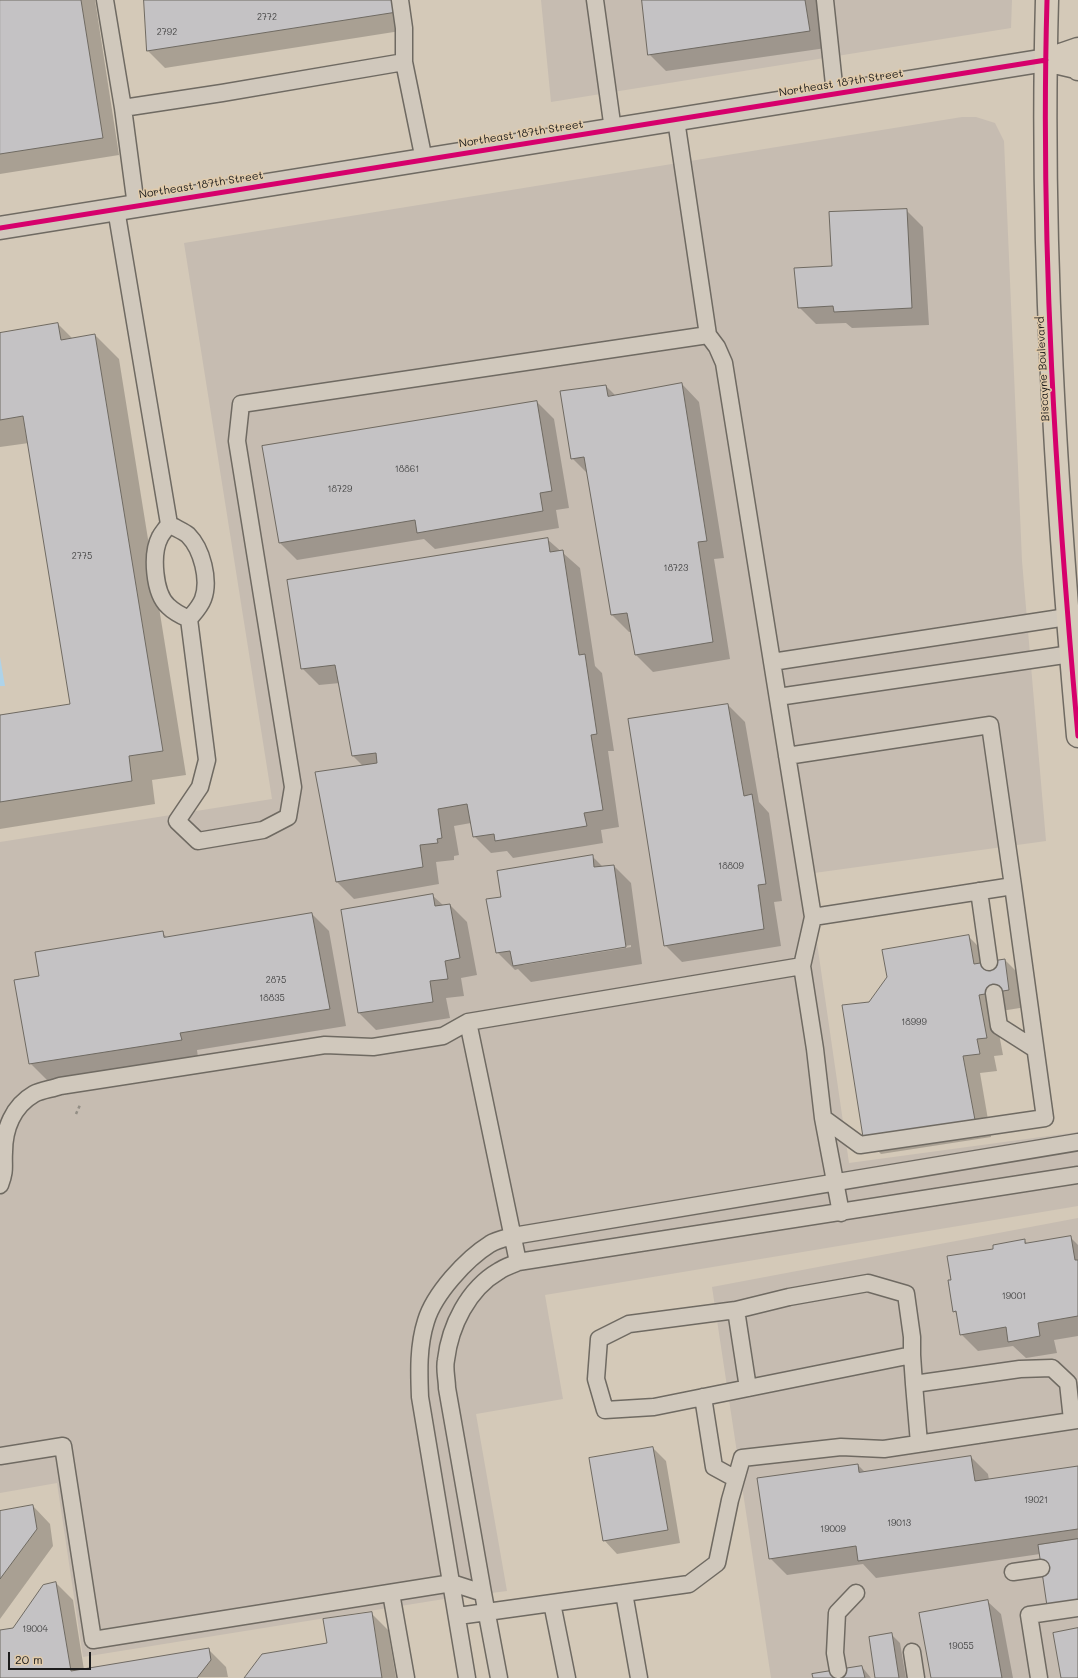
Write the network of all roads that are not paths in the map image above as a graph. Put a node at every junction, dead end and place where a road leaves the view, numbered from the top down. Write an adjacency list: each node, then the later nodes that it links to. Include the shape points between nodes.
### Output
1 (105, 0): 11 (lane)
2 (400, 0): 8 (lane, via 404,28)
3 (595, 0): 13 (lane)
4 (824, 0): 10 (lane)
5 (1047, 0): 7 (main road, Biscayne Boulevard)
6 (1078, 49): 7 (main road)
7 (1046, 60): 9 (main road); 10 (street, Northeast 187th Street); 20 (main road, Biscayne Boulevard, via 1051,343)
8 (404, 62): 11 (lane); 14 (lane)
9 (1078, 69)
10 (835, 94): 12 (street, Northeast 187th Street)
11 (123, 108): 15 (lane)
12 (676, 120): 13 (street, Northeast 187th Street); 17 (lane)
13 (613, 130): 14 (street, Northeast 187th Street)
14 (424, 160): 15 (street, Northeast 187th Street)
15 (126, 208): 16 (street, Northeast 187th Street); 18 (lane)
16 (0, 228)
17 (708, 334): 19 (lane, via 241,404 237,441 293,788 288,817 264,830 198,840 176,821 200,787 207,760); 22 (lane, via 724,363)
18 (169, 524): 19 (lane, via 160,538 155,560 157,586 166,605); 19 (lane, via 187,535 200,552 204,571 203,598)
19 (189, 619)
20 (1072, 621): 21 (main road, Biscayne Boulevard); 22 (lane)
21 (1071, 654): 23 (lane); 24 (main road, Biscayne Boulevard)
22 (772, 662): 23 (lane)
23 (778, 697): 25 (lane)
24 (1078, 736)
25 (787, 756): 26 (lane, via 990,725); 28 (lane)
26 (1013, 886): 27 (lane); 33 (lane)
27 (979, 891): 28 (lane); 29 (lane)
28 (813, 917): 30 (lane)
29 (989, 962)
30 (802, 966): 32 (lane); 34 (lane)
31 (994, 993): 33 (lane, via 999,1026)
32 (468, 1022): 38 (lane, via 443,1036 373,1047 325,1045 60,1086 34,1094 15,1110 6,1132 5,1173); 40 (lane)
33 (1035, 1049): 34 (lane, via 1045,1118 860,1145)
34 (823, 1118): 37 (lane)
35 (1078, 1142): 37 (lane)
36 (1078, 1175): 39 (lane)
37 (835, 1182): 39 (lane); 40 (lane)
38 (0, 1185)
39 (841, 1212): 41 (lane)
40 (513, 1236): 41 (lane); 53 (lane, via 491,1243 475,1254 456,1273 437,1298 426,1320 421,1343 418,1368 420,1397)
41 (518, 1262): 55 (lane, via 499,1271 482,1284 462,1309 445,1362 447,1388)
42 (736, 1310): 43 (lane, via 789,1297 868,1283 906,1294); 45 (lane); 46 (lane, via 629,1324 599,1339 596,1379 605,1410 654,1407)
43 (912, 1356): 44 (lane); 45 (lane)
44 (914, 1384): 47 (lane, via 1020,1369 1052,1368 1068,1383); 48 (lane)
45 (748, 1388): 46 (lane)
46 (703, 1397): 50 (lane, via 714,1467)
47 (1075, 1420): 48 (lane)
48 (919, 1444): 50 (lane, via 884,1449 841,1447 742,1458)
49 (0, 1456): 54 (lane, via 63,1446 93,1640)
50 (736, 1479): 56 (lane, via 717,1563 689,1584)
51 (1041, 1568): 52 (lane)
52 (1013, 1572)
53 (452, 1583): 54 (lane); 55 (lane); 61 (lane)
54 (391, 1593): 64 (lane)
55 (483, 1593): 60 (lane)
56 (624, 1593): 58 (lane); 68 (lane)
57 (856, 1593): 63 (lane, via 837,1613 835,1653)
58 (552, 1602): 60 (lane); 67 (lane)
59 (1078, 1608): 70 (lane, via 1029,1615)
60 (486, 1611): 61 (lane); 66 (lane)
61 (458, 1616): 65 (lane)
62 (912, 1652): 69 (lane)
63 (838, 1670)
64 (406, 1678)
65 (467, 1678)
66 (499, 1678)
67 (567, 1678)
68 (640, 1678)
69 (916, 1678)
70 (1039, 1678)

